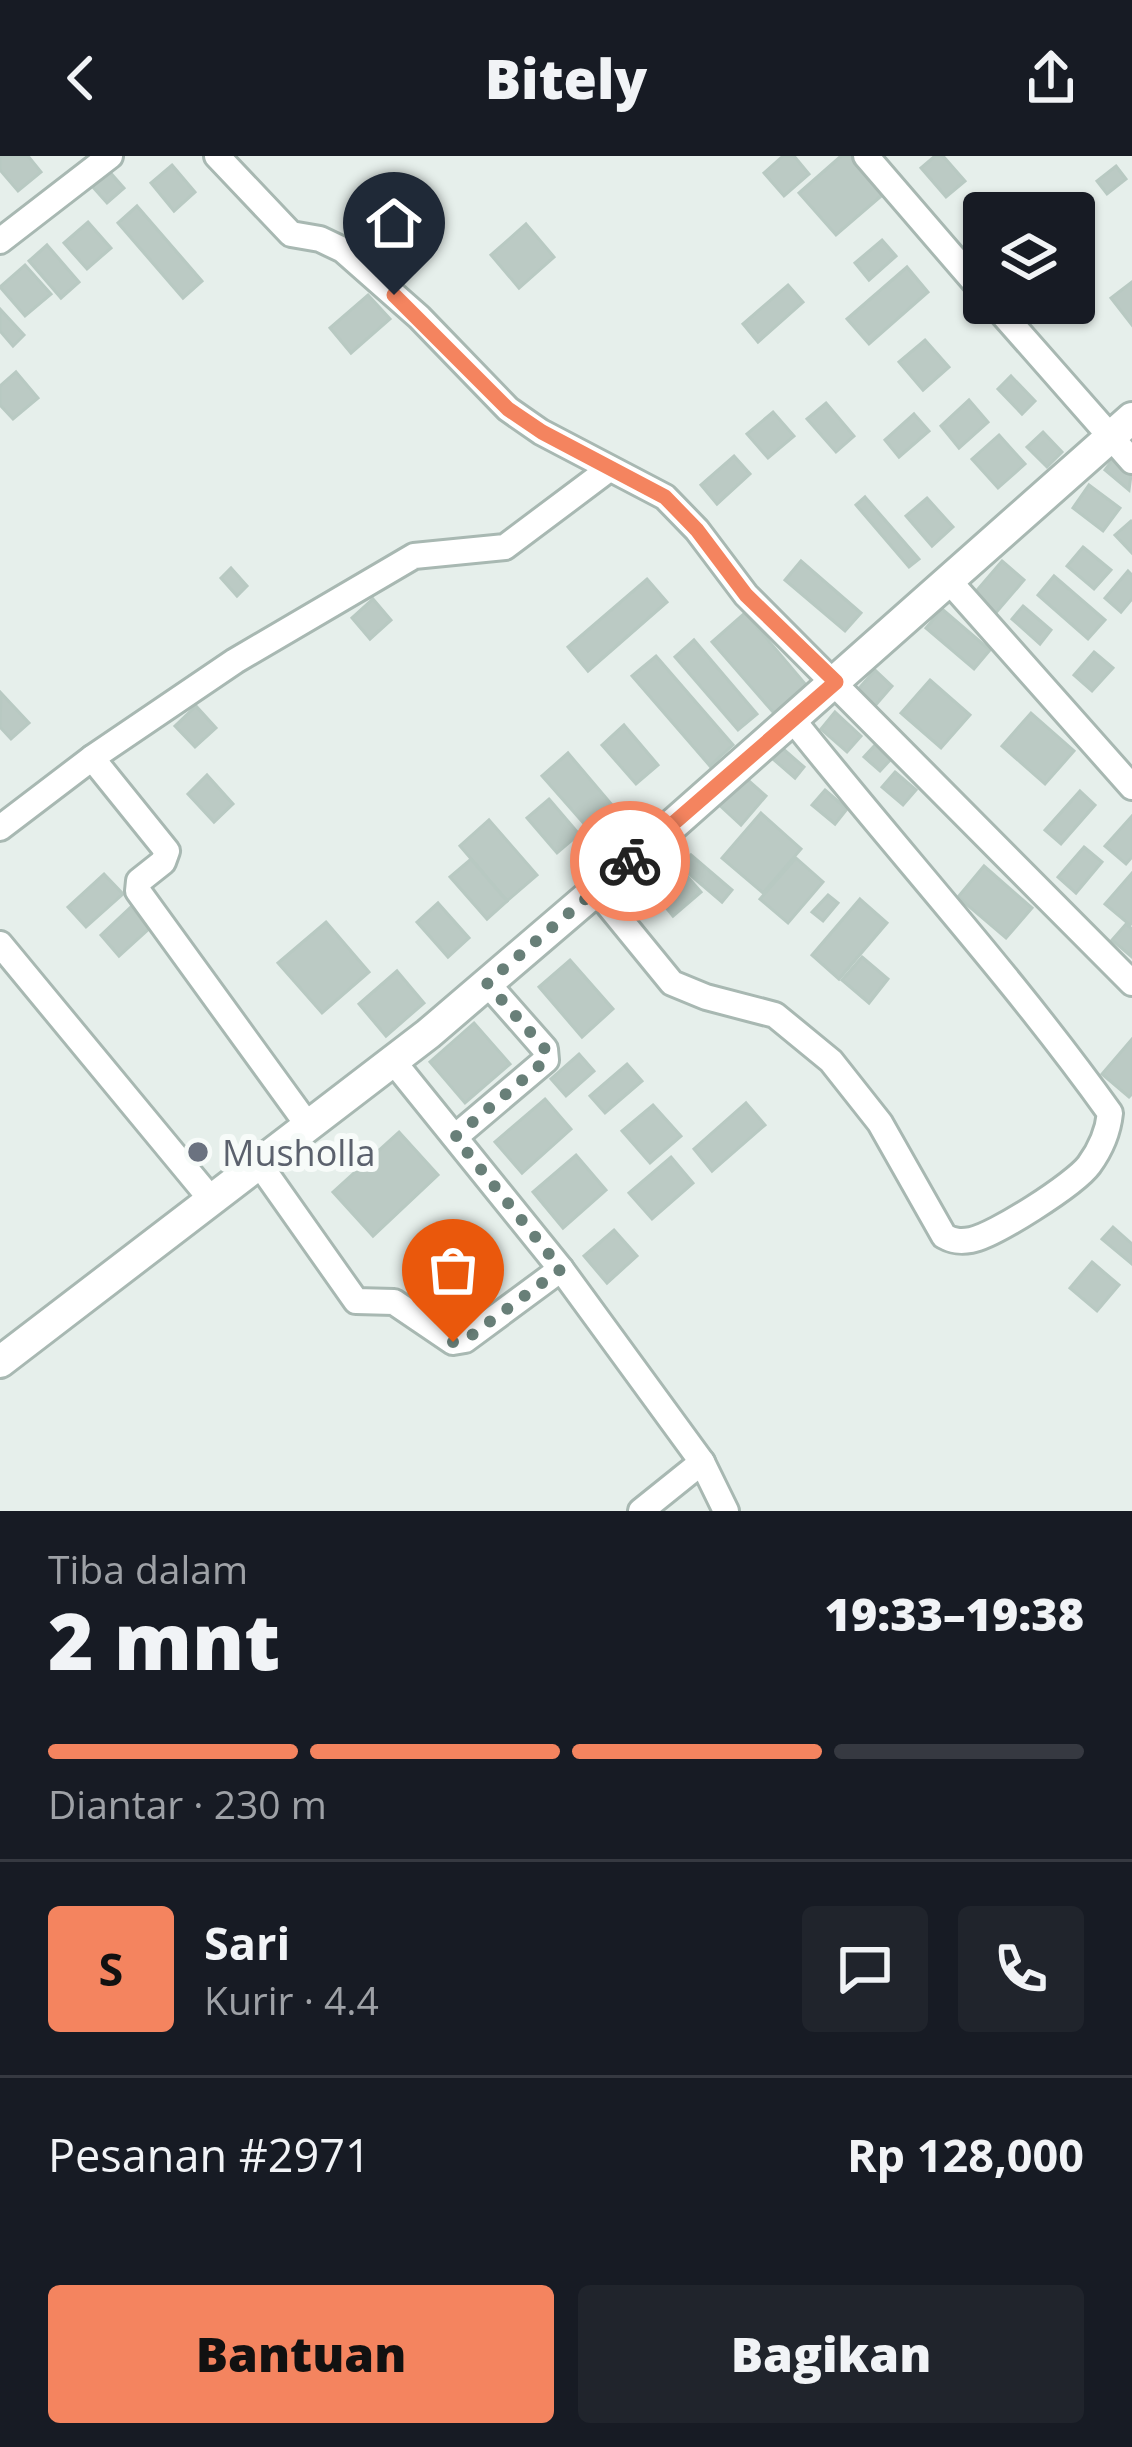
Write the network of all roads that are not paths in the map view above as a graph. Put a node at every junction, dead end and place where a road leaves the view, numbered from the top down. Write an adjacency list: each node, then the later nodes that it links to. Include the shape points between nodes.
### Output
1 (110, 156): 4 (street)
2 (218, 156): 8 (street, via 291,235 332,243 358,263 508,409)
3 (866, 156): 5 (street)
4 (0, 242)
5 (963, 269)
6 (1013, 324): 7 (street)
7 (1125, 440): 9 (street)
8 (609, 469): 10 (street, via 665,497 746,595); 12 (street, via 506,547 414,556)
9 (950, 582): 10 (street); 13 (street)
10 (836, 682): 11 (street); 18 (street)
11 (793, 720): 15 (street); 15 (street, via 1046,1023 1110,1113 1087,1169 978,1239 944,1236 880,1123 831,1061 775,1015 672,983)
12 (92, 758): 14 (street); 20 (street, via 167,850 138,891)
13 (1132, 787)
14 (0, 828)
15 (596, 890): 17 (street)
16 (0, 945): 23 (street)
17 (487, 983): 19 (street); 21 (street, via 546,1060)
18 (1132, 983)
19 (393, 1061): 20 (street); 21 (street)
20 (307, 1124): 22 (street)
21 (455, 1137): 24 (street)
22 (260, 1165): 23 (street); 24 (street, via 356,1301 394,1301 453,1342)
23 (210, 1198): 25 (street)
24 (561, 1269): 26 (street)
25 (0, 1362)
26 (702, 1462): 27 (street); 28 (street)
27 (641, 1511)
28 (726, 1511)

